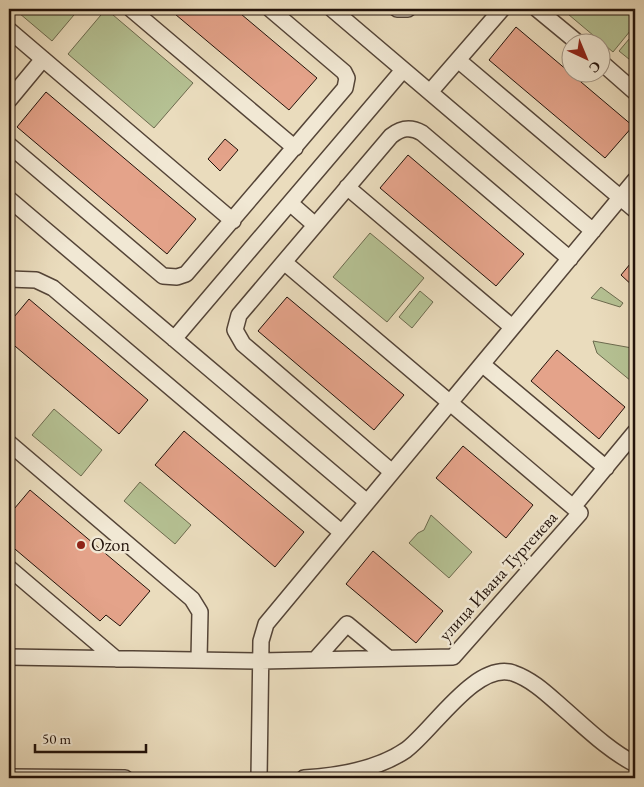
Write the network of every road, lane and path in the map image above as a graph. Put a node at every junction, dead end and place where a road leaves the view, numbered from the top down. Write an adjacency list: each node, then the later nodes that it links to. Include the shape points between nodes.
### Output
1 (132, 9): 18 (street)
2 (270, 9): 18 (street, via 340,68 347,78 345,88)
3 (332, 9): 12 (street)
4 (397, 9): 5 (street)
5 (408, 9)
6 (502, 9): 11 (street)
7 (537, 9): 9 (street)
8 (9, 30): 10 (street)
9 (565, 32)
10 (43, 59): 16 (street); 25 (street)
11 (458, 60): 14 (street); 21 (street)
12 (403, 70): 14 (street); 23 (street)
13 (612, 72): 15 (street)
14 (430, 92): 27 (street)
15 (635, 92)
16 (9, 100)
17 (9, 145): 25 (street, via 163,276 178,278 186,274)
18 (295, 148): 25 (street)
19 (635, 180): 21 (street)
20 (347, 187): 26 (street); 28 (street, via 391,136 399,130 415,129); 31 (street)
21 (621, 197): 24 (street); 27 (street)
22 (9, 199): 32 (street)
23 (290, 203): 26 (street); 32 (street)
24 (635, 210)
25 (233, 221)
26 (315, 225): 29 (street)
27 (593, 231): 28 (street)
28 (570, 259): 31 (street)
29 (284, 262): 34 (street); 38 (street, via 239,314 235,330 237,338)
30 (9, 279): 41 (street, via 36,280 53,288)
31 (512, 327): 33 (street)
32 (174, 339): 39 (street)
33 (482, 364): 34 (street); 37 (street)
34 (450, 402): 38 (street); 40 (street)
35 (635, 432): 37 (street, улица Ивана Тургенева)
36 (9, 443): 46 (street, via 192,599 200,612)
37 (606, 468): 40 (street, улица Ивана Тургенева)
38 (392, 472): 39 (street)
39 (367, 502): 41 (street)
40 (576, 510): 44 (street, улица Ивана Тургенева, via 453,657)
41 (341, 532): 48 (street, via 266,624 262,634)
42 (9, 568): 45 (street)
43 (9, 658): 45 (street, улица Ивана Тургенева)
44 (388, 658): 47 (street, улица Ивана Тургенева); 47 (street, via 347,624)
45 (116, 659): 46 (street, улица Ивана Тургенева)
46 (199, 660): 48 (street, улица Ивана Тургенева)
47 (315, 660): 48 (street, улица Ивана Тургенева)
48 (261, 661): 52 (street)
49 (635, 764): 53 (street, via 598,739 532,681 511,672 493,672 476,682 405,750 375,765 344,774)
50 (9, 777): 51 (street)
51 (126, 778)
52 (259, 778)
53 (304, 778)

